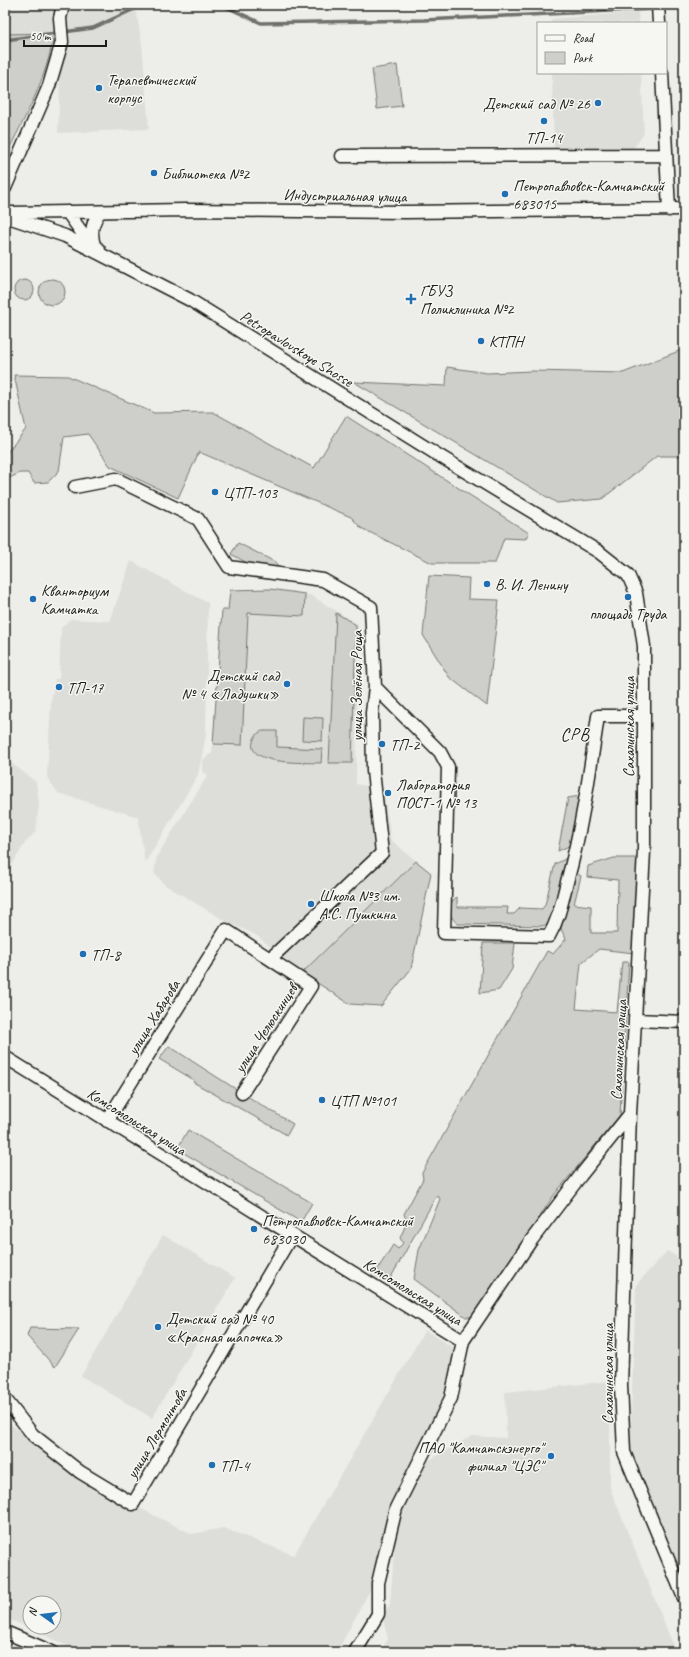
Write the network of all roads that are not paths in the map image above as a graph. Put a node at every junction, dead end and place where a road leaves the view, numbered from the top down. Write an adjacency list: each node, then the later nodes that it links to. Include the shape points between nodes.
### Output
1 (63, 5): 7 (street, via 60,18 62,42 49,86)
2 (658, 5): 3 (street)
3 (659, 22)
4 (662, 74): 5 (street)
5 (666, 155): 6 (street); 9 (street)
6 (342, 156)
7 (5, 188)
8 (684, 209): 9 (street, Индустриальная улица)
9 (669, 210): 10 (street, Индустриальная улица)
10 (100, 212): 11 (street, Индустриальная улица); 15 (street, via 92,228)
11 (68, 213): 12 (street, Индустриальная улица); 15 (street)
12 (55, 214): 13 (street, Индустриальная улица); 14 (street, via 56,223)
13 (5, 215): 14 (street, Petropavlovskoye Shosse)
14 (65, 236): 16 (street, Petropavlovskoye Shosse)
15 (94, 245): 16 (street)
16 (107, 258): 18 (street, Petropavlovskoye Shosse, via 190,300)
17 (75, 487): 19 (street, улица Зелёная Роща, via 116,479 198,519 230,567 323,580 371,607)
18 (561, 529): 20 (street, Сахалинская улица, via 599,552 628,575 636,593 644,646)
19 (375, 687): 20 (street, via 440,752 448,767 444,933 549,936 556,923 570,871 598,716); 22 (street, улица Зелёная Роща, via 372,713 373,771 382,853)
20 (644, 716): 23 (street, Сахалинская улица, via 644,851)
21 (226, 930): 22 (street, улица Челюскинцев); 28 (street, улица Хабарова)
22 (270, 959): 26 (street, улица Челюскинцев, via 311,986)
23 (636, 1020): 24 (street); 27 (street, Сахалинская улица)
24 (684, 1022)
25 (5, 1058): 28 (street, Комсомольская улица)
26 (242, 1092)
27 (630, 1114): 30 (street, Комсомольская улица, via 530,1242); 32 (street, Сахалинская улица, via 621,1385 624,1452)
28 (107, 1120): 29 (street, Комсомольская улица)
29 (292, 1235): 30 (street, Комсомольская улица); 31 (street, улица Лермонтова, via 133,1504 80,1472 33,1435)
30 (463, 1341): 35 (street, via 452,1398 396,1508 378,1584 378,1614)
31 (5, 1399)
32 (684, 1598)
33 (5, 1632): 34 (street)
34 (52, 1652)
35 (355, 1652)

